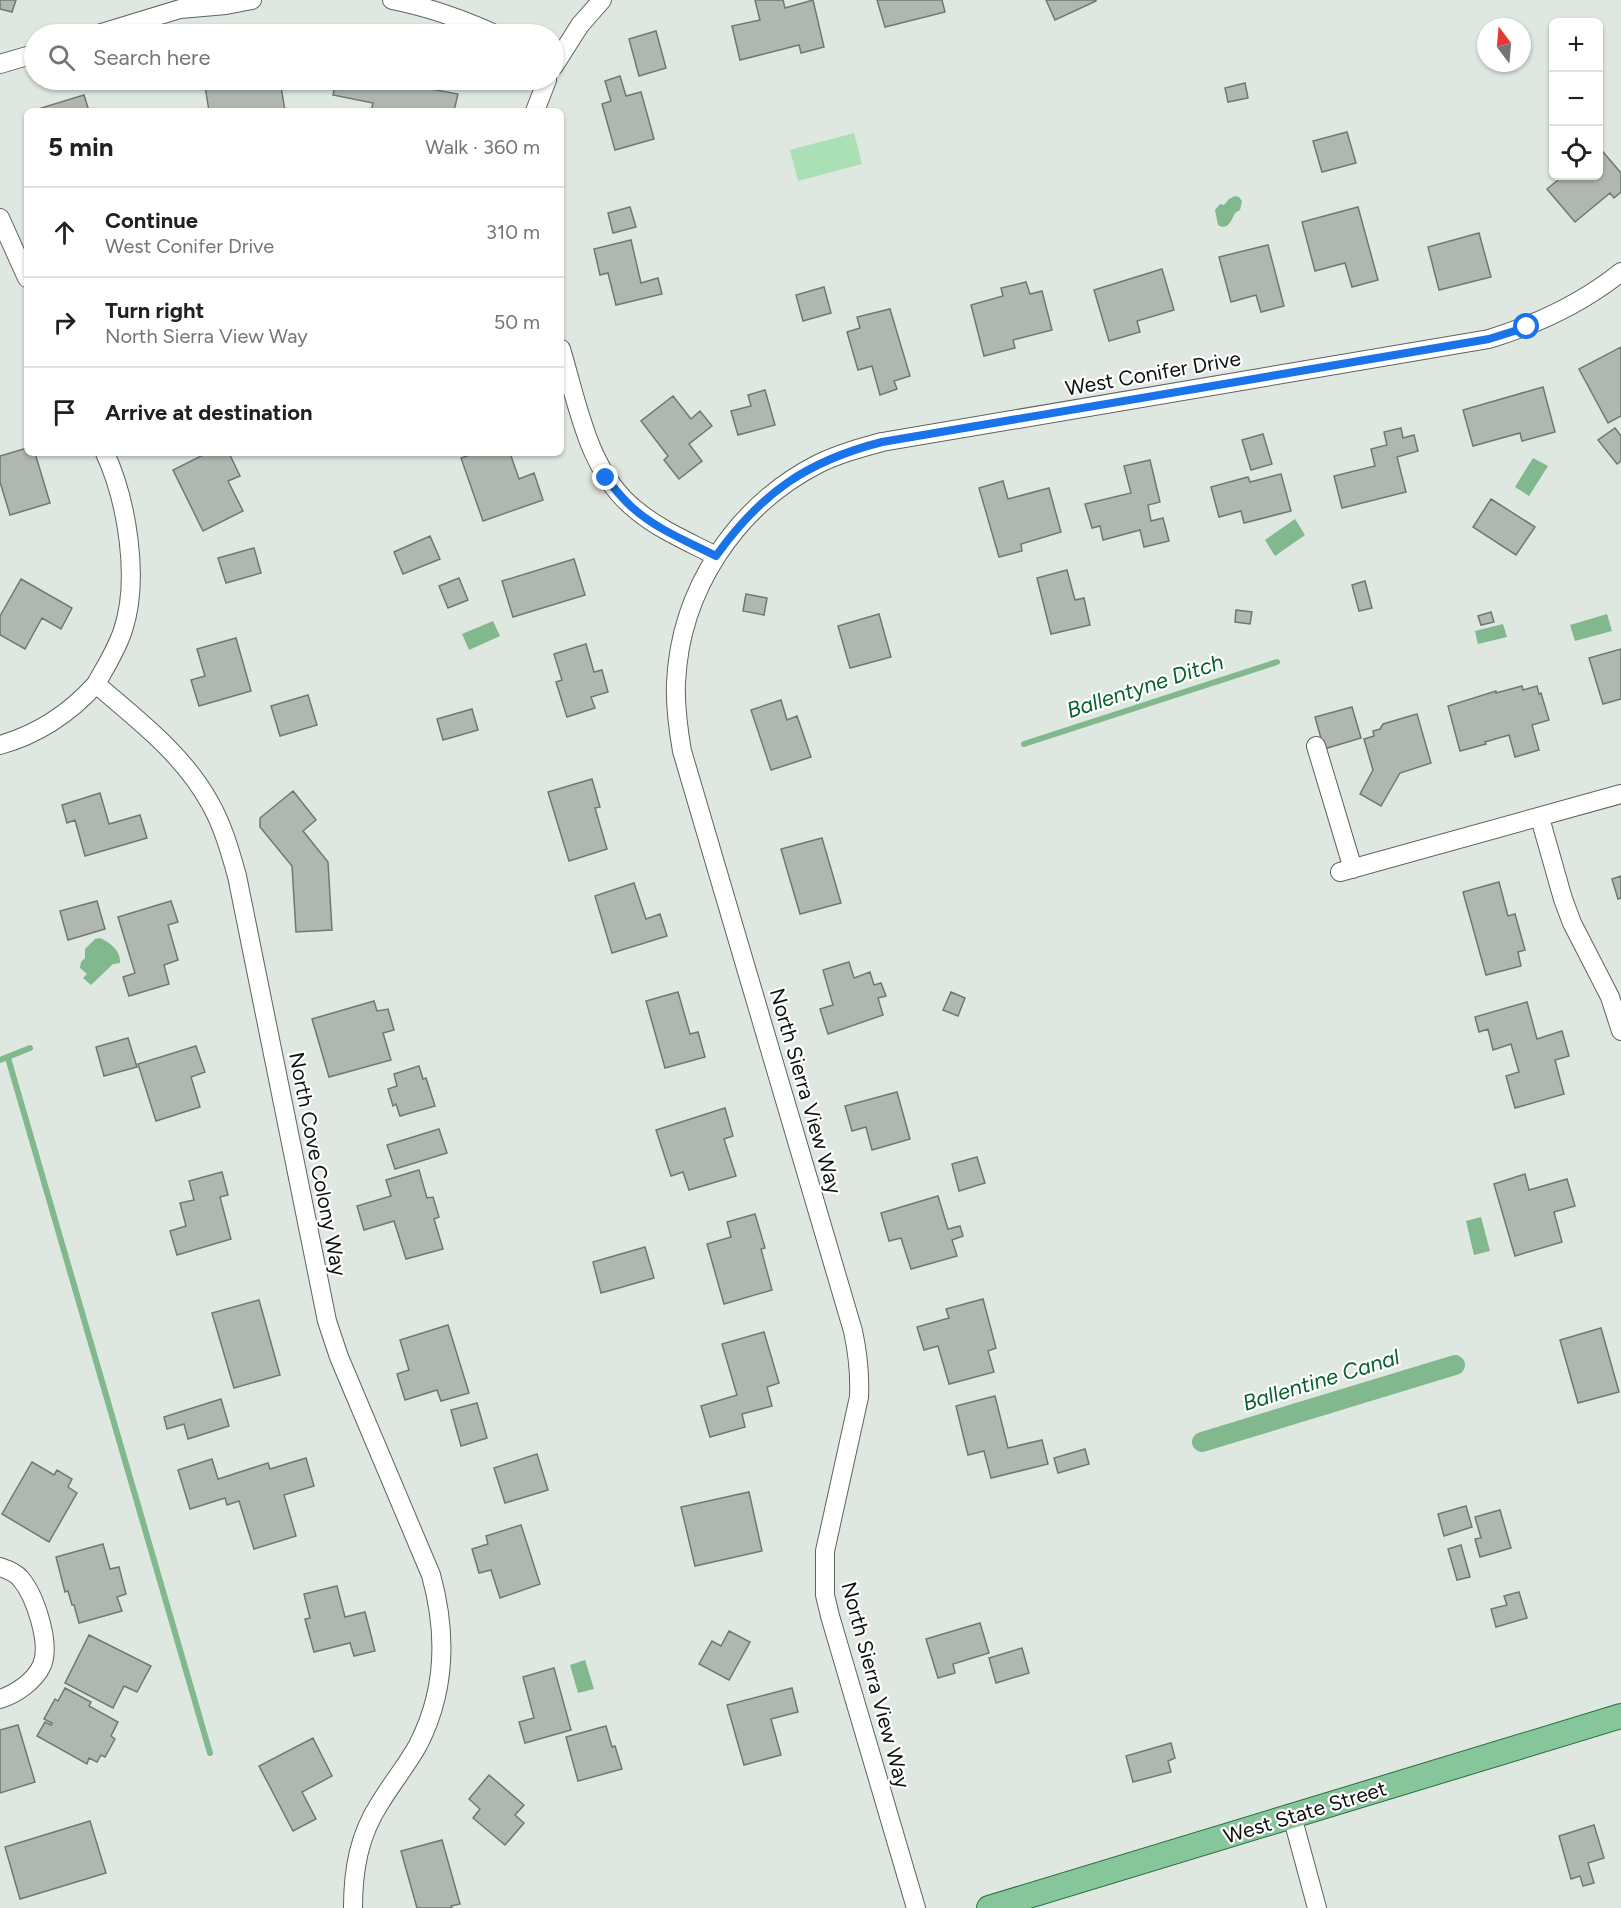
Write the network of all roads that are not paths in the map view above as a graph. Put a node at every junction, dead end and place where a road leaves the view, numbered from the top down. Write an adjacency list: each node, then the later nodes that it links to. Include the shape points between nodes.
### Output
1 (252, 0): 4 (street, via 180,9)
2 (392, 0): 5 (street)
3 (602, 0): 6 (street)
4 (131, 24)
5 (472, 24)
6 (564, 48)
7 (24, 57): 8 (street)
8 (0, 64)
9 (543, 90): 10 (street)
10 (537, 108)
11 (0, 218): 12 (street)
12 (24, 271)
13 (1621, 272): 16 (street, West Conifer Drive, via 1568,309 1489,339 860,448 819,464 780,487 747,517)
14 (564, 359): 16 (street, via 595,458 619,495 652,522)
15 (106, 456): 17 (street, via 123,506 131,581 124,628)
16 (716, 556): 28 (street, North Sierra View Way, via 696,596 682,639 676,683 678,728 858,1353 859,1397 825,1551 825,1595)
17 (96, 684): 18 (street, via 53,722); 27 (street, North Cove Colony Way, via 182,763 222,828 237,876 327,1321 438,1599 443,1651 435,1701 417,1746 367,1827 358,1850)
18 (0, 745)
19 (1316, 746): 21 (street, via 1346,871)
20 (1621, 794): 21 (street)
21 (1540, 818): 22 (street, via 1572,923 1610,997)
22 (1621, 1031)
23 (1, 1567): 24 (street, via 18,1576 32,1595 44,1642 42,1664 32,1679)
24 (0, 1699)
25 (1621, 1716): 26 (main road, West State Street)
26 (1292, 1816): 29 (main road, West State Street); 30 (street)
27 (353, 1908)
28 (916, 1908)
29 (989, 1908)
30 (1317, 1908)

